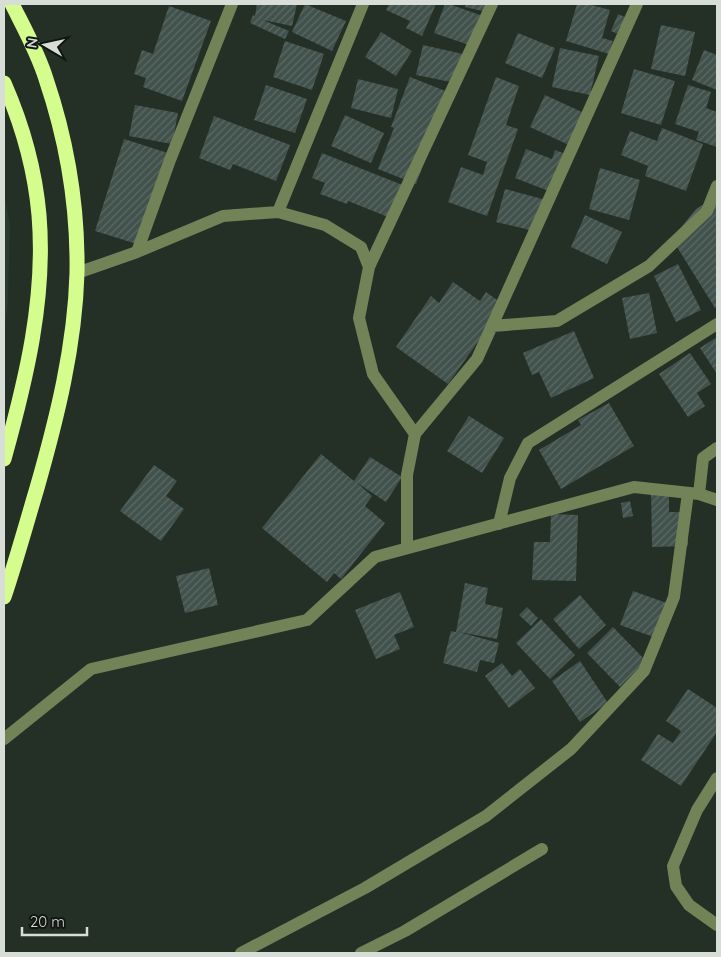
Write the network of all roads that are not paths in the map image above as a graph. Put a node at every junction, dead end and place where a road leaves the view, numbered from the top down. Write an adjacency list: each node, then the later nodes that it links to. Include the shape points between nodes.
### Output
1 (12, 4): 11 (highway, via 46,78 58,120 70,180)
2 (232, 4): 9 (street)
3 (363, 4): 8 (street)
4 (492, 4): 10 (street)
5 (637, 4): 13 (street)
6 (4, 83): 16 (highway, via 25,141 39,214 40,240 33,334)
7 (717, 186): 13 (street, via 708,211 649,266 557,321)
8 (278, 212): 9 (street, via 223,216); 10 (street, via 325,225 340,234 361,247)
9 (137, 252): 11 (street)
10 (369, 267): 14 (street, via 358,318 373,374)
11 (77, 273): 21 (highway, via 60,404)
12 (717, 324): 19 (street, via 528,443 510,478)
13 (492, 326): 14 (street, via 477,359)
14 (415, 434): 20 (street, via 407,475)
15 (717, 448): 17 (street, via 703,458)
16 (4, 459)
17 (693, 494): 18 (street); 19 (street, via 634,488); 26 (street, via 674,597 644,671 571,749 486,816 365,888)
18 (717, 500)
19 (500, 524): 20 (street)
20 (407, 548): 22 (street, via 375,557 308,620 91,669)
21 (4, 597)
22 (4, 739)
23 (717, 778): 25 (street, via 697,810 673,866 676,886 689,905)
24 (542, 849): 27 (street, via 405,931)
25 (717, 926)
26 (241, 953)
27 (361, 953)

